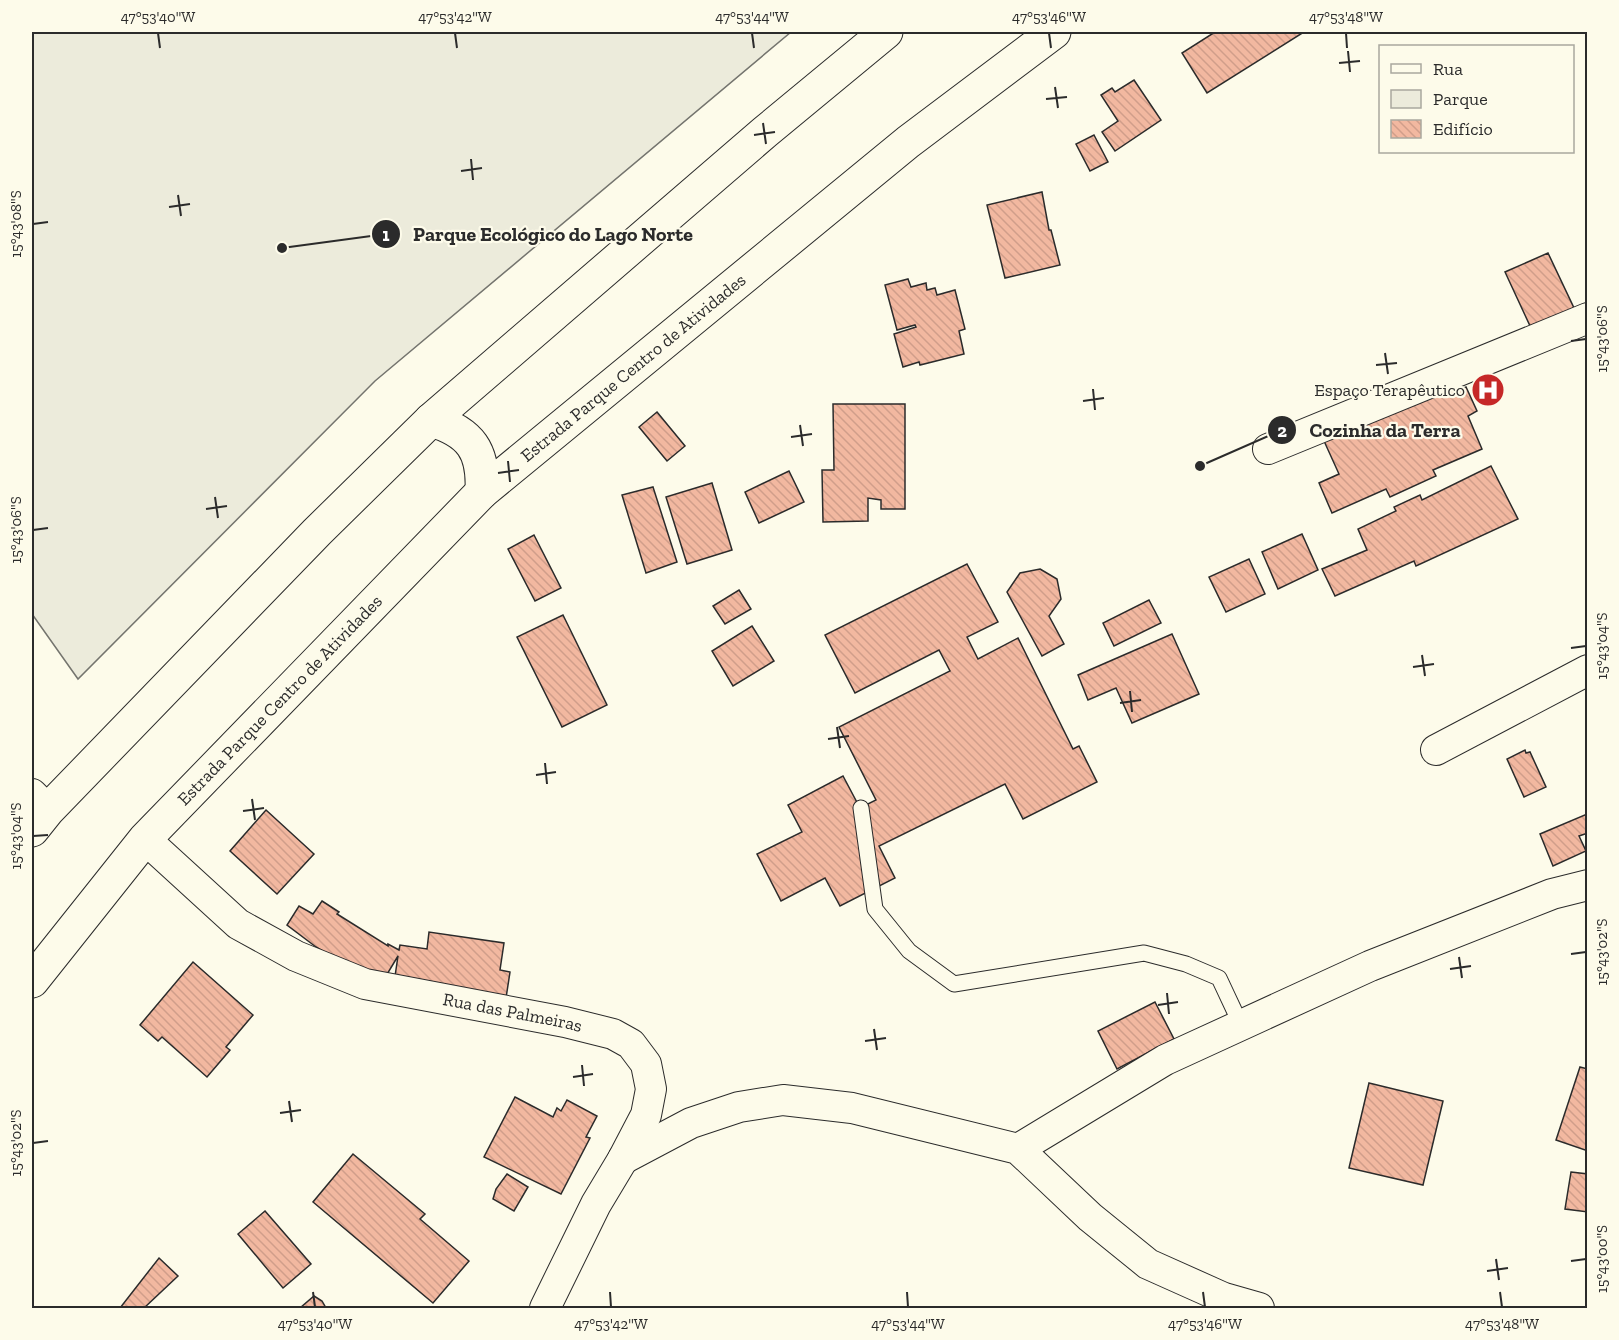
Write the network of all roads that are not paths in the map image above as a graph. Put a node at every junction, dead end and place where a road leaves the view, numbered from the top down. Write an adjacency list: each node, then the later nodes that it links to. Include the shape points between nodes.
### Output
1 (886, 32): 4 (main road)
2 (1054, 32): 6 (main road, Estrada Parque Centro de Atividades, via 908,142)
3 (1587, 318): 5 (street)
4 (432, 420): 6 (main road, via 450,426 478,453); 10 (main road)
5 (1268, 449)
6 (482, 492): 11 (main road, Estrada Parque Centro de Atividades)
7 (1587, 670): 8 (street)
8 (1436, 750)
9 (861, 808): 14 (lane, via 875,909 909,951 954,984 1144,953 1219,978)
10 (37, 812)
11 (145, 838): 13 (main road, Estrada Parque Centro de Atividades); 16 (street, Rua das Palmeiras, via 238,924 296,956 365,984 565,1022 613,1034 631,1044 646,1064 651,1089 646,1115)
12 (1587, 885): 14 (street, via 1552,894 1370,966)
13 (32, 981)
14 (1240, 1025): 15 (street, via 1165,1060)
15 (1018, 1149): 16 (street, via 852,1108 783,1100 739,1107 691,1123); 18 (street, via 1090,1217 1148,1264 1224,1298)
16 (623, 1159): 17 (street, Rua das Palmeiras, via 596,1204)
17 (545, 1308)
18 (1259, 1308)

